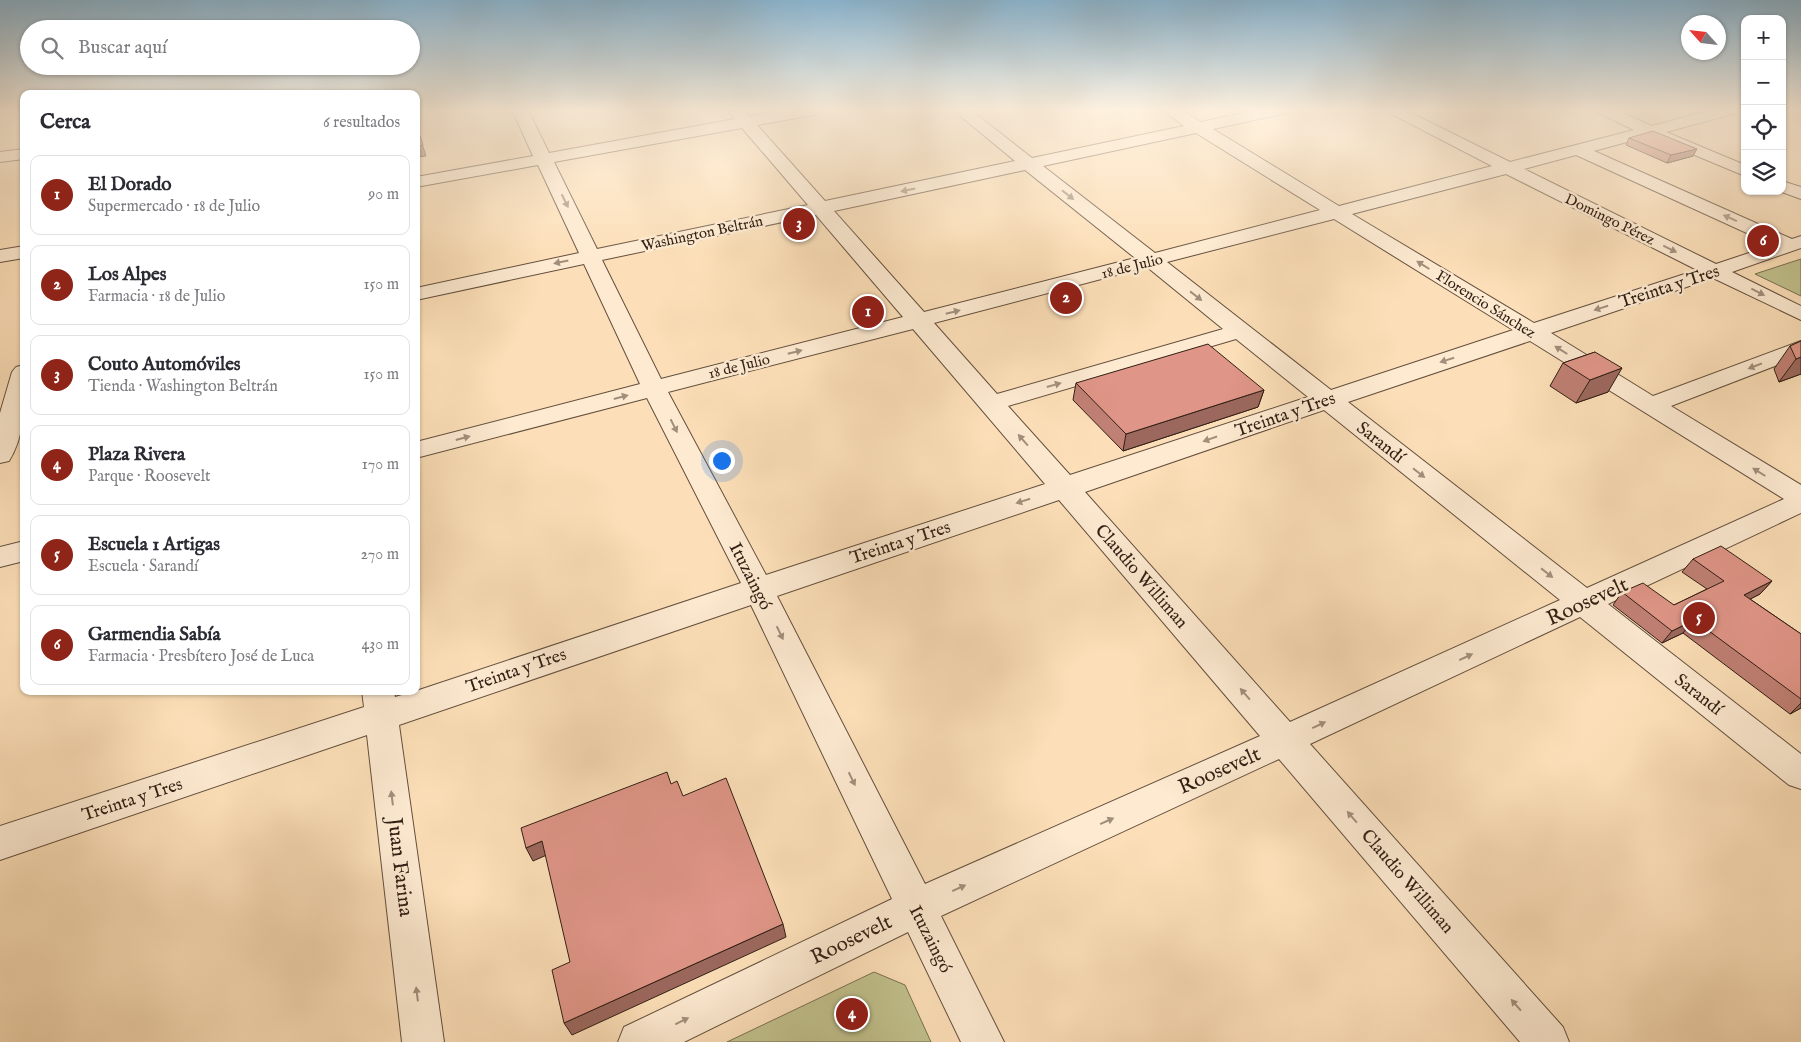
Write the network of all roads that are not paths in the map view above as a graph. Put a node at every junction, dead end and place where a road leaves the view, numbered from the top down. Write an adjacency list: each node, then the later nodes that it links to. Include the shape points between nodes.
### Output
1 (544, 158): 22 (street, Ituzaingó, one-way to 22)
2 (541, 159): 14 (street)
3 (778, 159): 17 (street, Claudio Williman)
4 (1023, 159): 11 (street, Sarandí)
5 (1055, 159): 11 (street, Washington Beltrán)
6 (1250, 159): 18 (street, Florencio Sánchez)
7 (1488, 159): 12 (street, Domingo Pérez)
8 (1548, 159): 12 (street, 18 de Julio)
9 (1601, 159): 19 (street, one-way to 9)
10 (1716, 159): 13 (street)
11 (1030, 164): 17 (street, Washington Beltrán, one-way to 17); 23 (street, Sarandí, one-way to 23)
12 (1508, 169): 18 (street, 18 de Julio); 24 (street, Domingo Pérez, one-way to 24)
13 (1741, 169)
14 (420, 181)
15 (1786, 188): 16 (street)
16 (1801, 194)
17 (821, 209): 22 (street, Washington Beltrán); 27 (street, Claudio Williman)
18 (1338, 213): 23 (street, 18 de Julio); 29 (street, Florencio Sánchez, one-way to 18)
19 (1796, 243): 24 (street, Treinta y Tres)
20 (20, 253): 21 (street)
21 (0, 256)
22 (592, 256): 25 (street, Washington Beltrán, one-way to 25); 32 (street, Ituzaingó)
23 (1152, 261): 27 (street, 18 de Julio, one-way to 23); 28 (street, Sarandí, one-way to 28)
24 (1714, 271): 26 (street, Domingo Pérez, one-way to 26); 29 (street, Treinta y Tres, one-way to 29)
25 (420, 293)
26 (1801, 314)
27 (919, 321): 32 (street, 18 de Julio, one-way to 27); 34 (street, Claudio Williman)
28 (1240, 331): 33 (street, Sarandí); 34 (street, one-way to 28)
29 (1531, 332): 33 (street, Treinta y Tres, one-way to 33); 35 (street, Florencio Sánchez, one-way to 29)
30 (1801, 348): 35 (street, one-way to 35)
31 (18, 376): 37 (street)
32 (654, 388): 36 (street, 18 de Julio, one-way to 32); 43 (street, Ituzaingó, one-way to 43)
33 (1327, 400): 38 (street, Treinta y Tres, one-way to 38); 44 (street, Sarandí, one-way to 44)
34 (991, 403): 38 (street, Claudio Williman, one-way to 34)
35 (1651, 405): 39 (street, Florencio Sánchez, one-way to 35)
36 (420, 449)
37 (0, 455)
38 (1064, 488): 43 (street, Treinta y Tres, one-way to 43); 48 (street, Claudio Williman, one-way to 38)
39 (1801, 497)
40 (1801, 502): 44 (street, Roosevelt)
41 (20, 552): 42 (street)
42 (0, 557)
43 (758, 588): 45 (street, Treinta y Tres); 51 (street, Ituzaingó, one-way to 51)
44 (1584, 602): 48 (street, Roosevelt, one-way to 44); 49 (street, Sarandí)
45 (420, 692)
46 (409, 695): 47 (street, Treinta y Tres)
47 (380, 704): 50 (street, Treinta y Tres); 52 (street, Juan Farina, one-way to 47)
48 (1285, 740): 51 (street, Roosevelt, one-way to 48); 55 (street, Claudio Williman, one-way to 48)
49 (1801, 774)
50 (0, 843)
51 (915, 908): 53 (street, Roosevelt, one-way to 51); 54 (street, Ituzaingó)
52 (424, 1042)
53 (638, 1042)
54 (983, 1042)
55 (1548, 1042)

